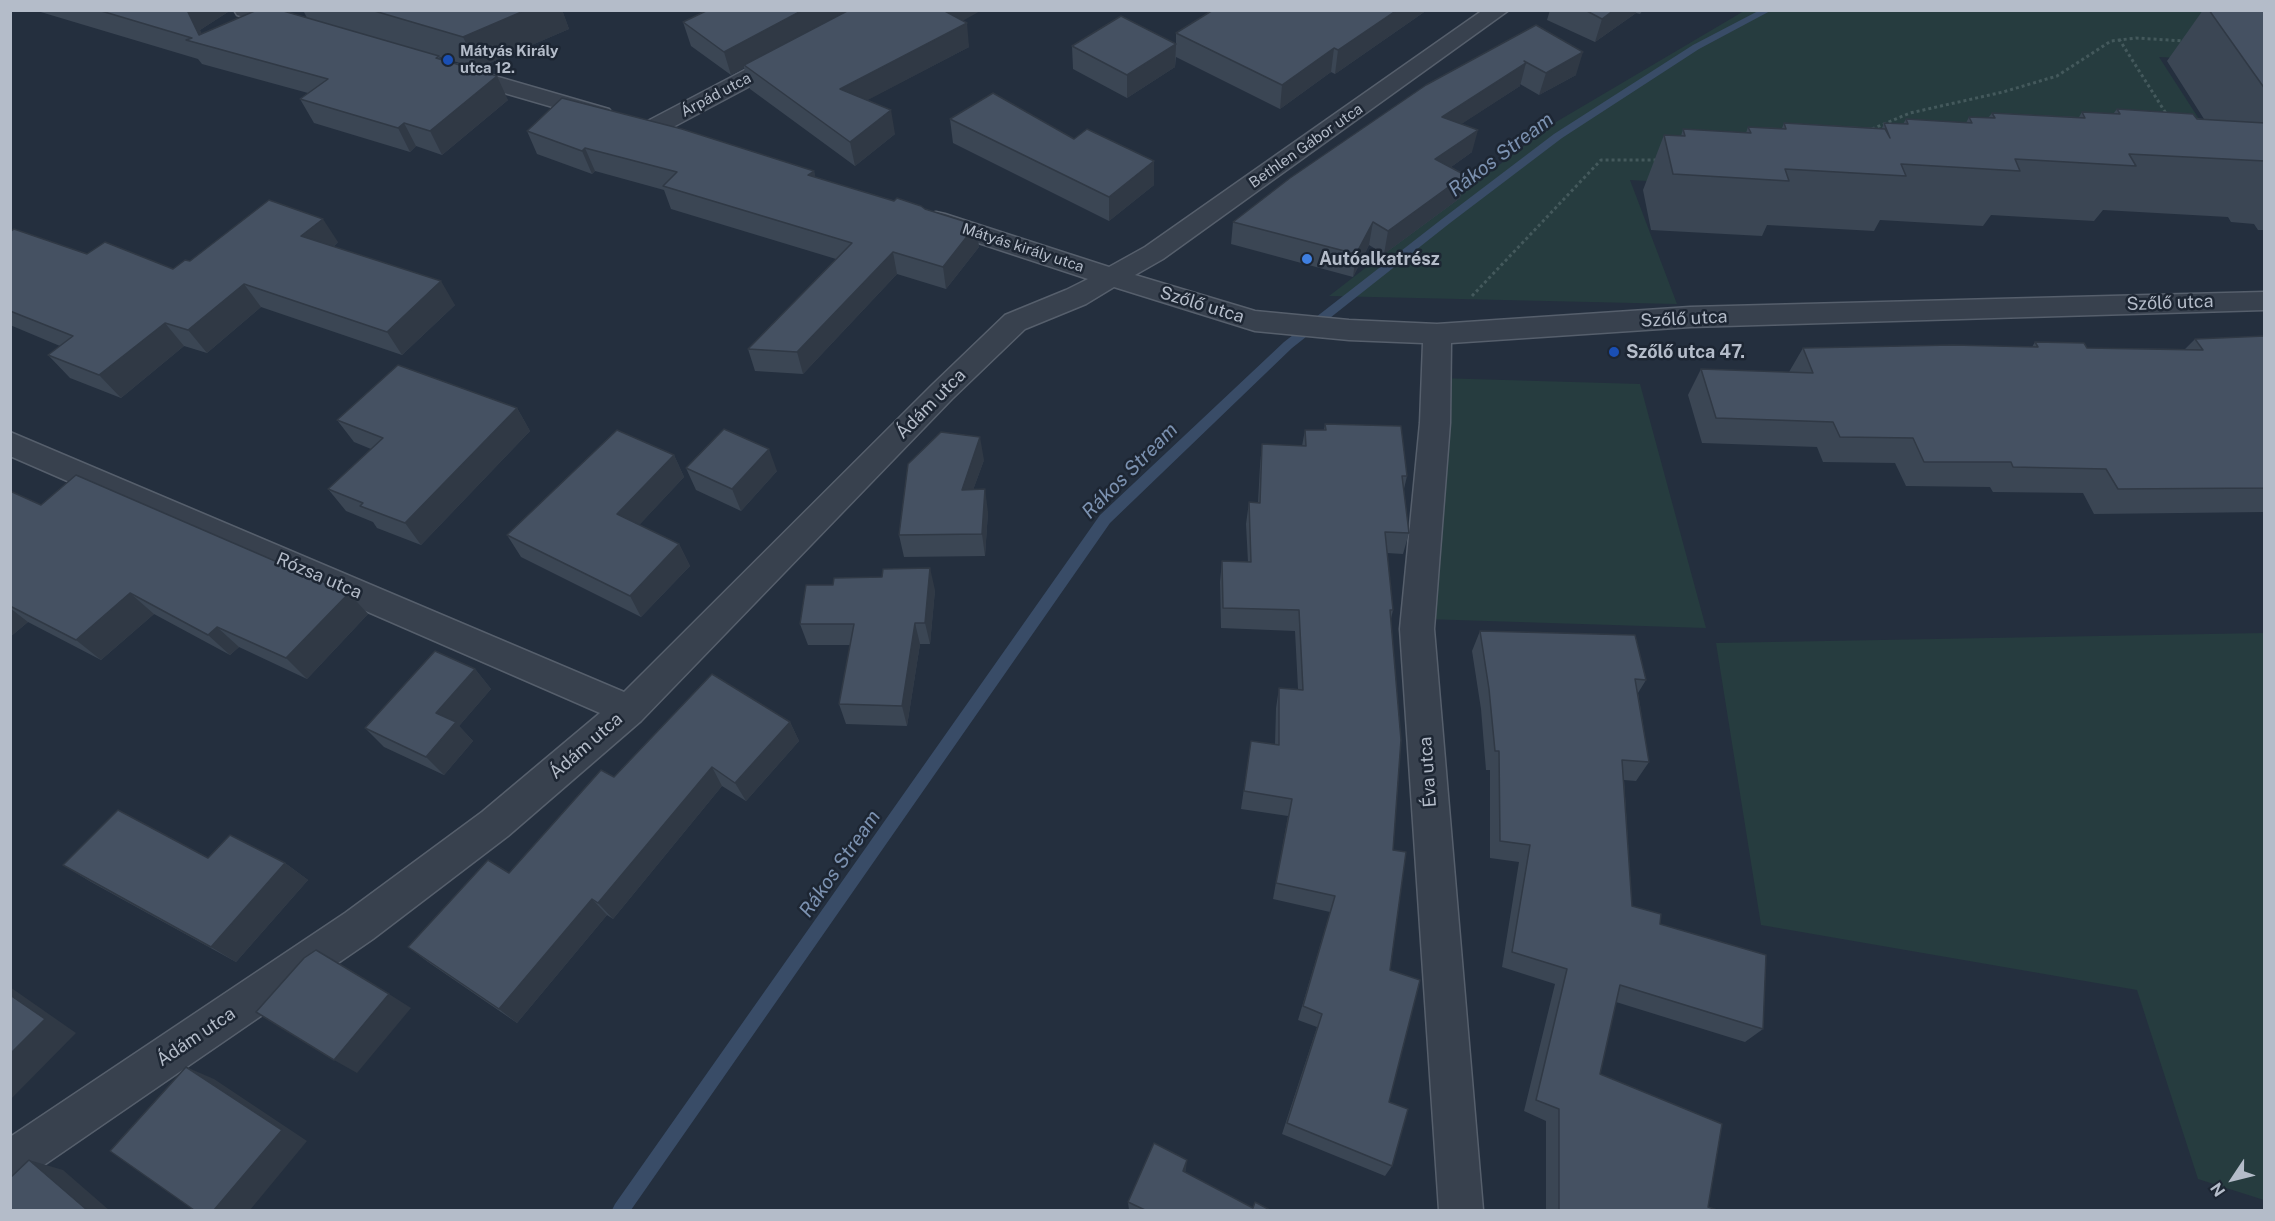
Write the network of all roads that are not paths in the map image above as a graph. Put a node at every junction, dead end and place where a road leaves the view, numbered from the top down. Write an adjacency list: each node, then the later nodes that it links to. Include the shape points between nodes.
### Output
1 (1498, 10): 9 (street, Bethlen Gábor utca, via 1154,253)
2 (253, 11): 3 (street)
3 (322, 33)
4 (805, 48): 6 (street, Árpád utca)
5 (435, 66): 6 (street)
6 (651, 129): 7 (street)
7 (684, 140)
8 (919, 214): 9 (street, Mátyás király utca)
9 (1112, 277): 11 (street, Szőlő utca, via 1255,321); 13 (street, Ádám utca, via 1015,322)
10 (2265, 301): 11 (street, Szőlő utca, via 1690,317)
11 (1437, 334): 15 (street, Éva utca, via 1435,423 1417,629)
12 (10, 443): 13 (street, Rózsa utca)
13 (628, 710): 14 (street, Ádám utca, via 495,824 359,926)
14 (10, 1163)
15 (1461, 1210)

